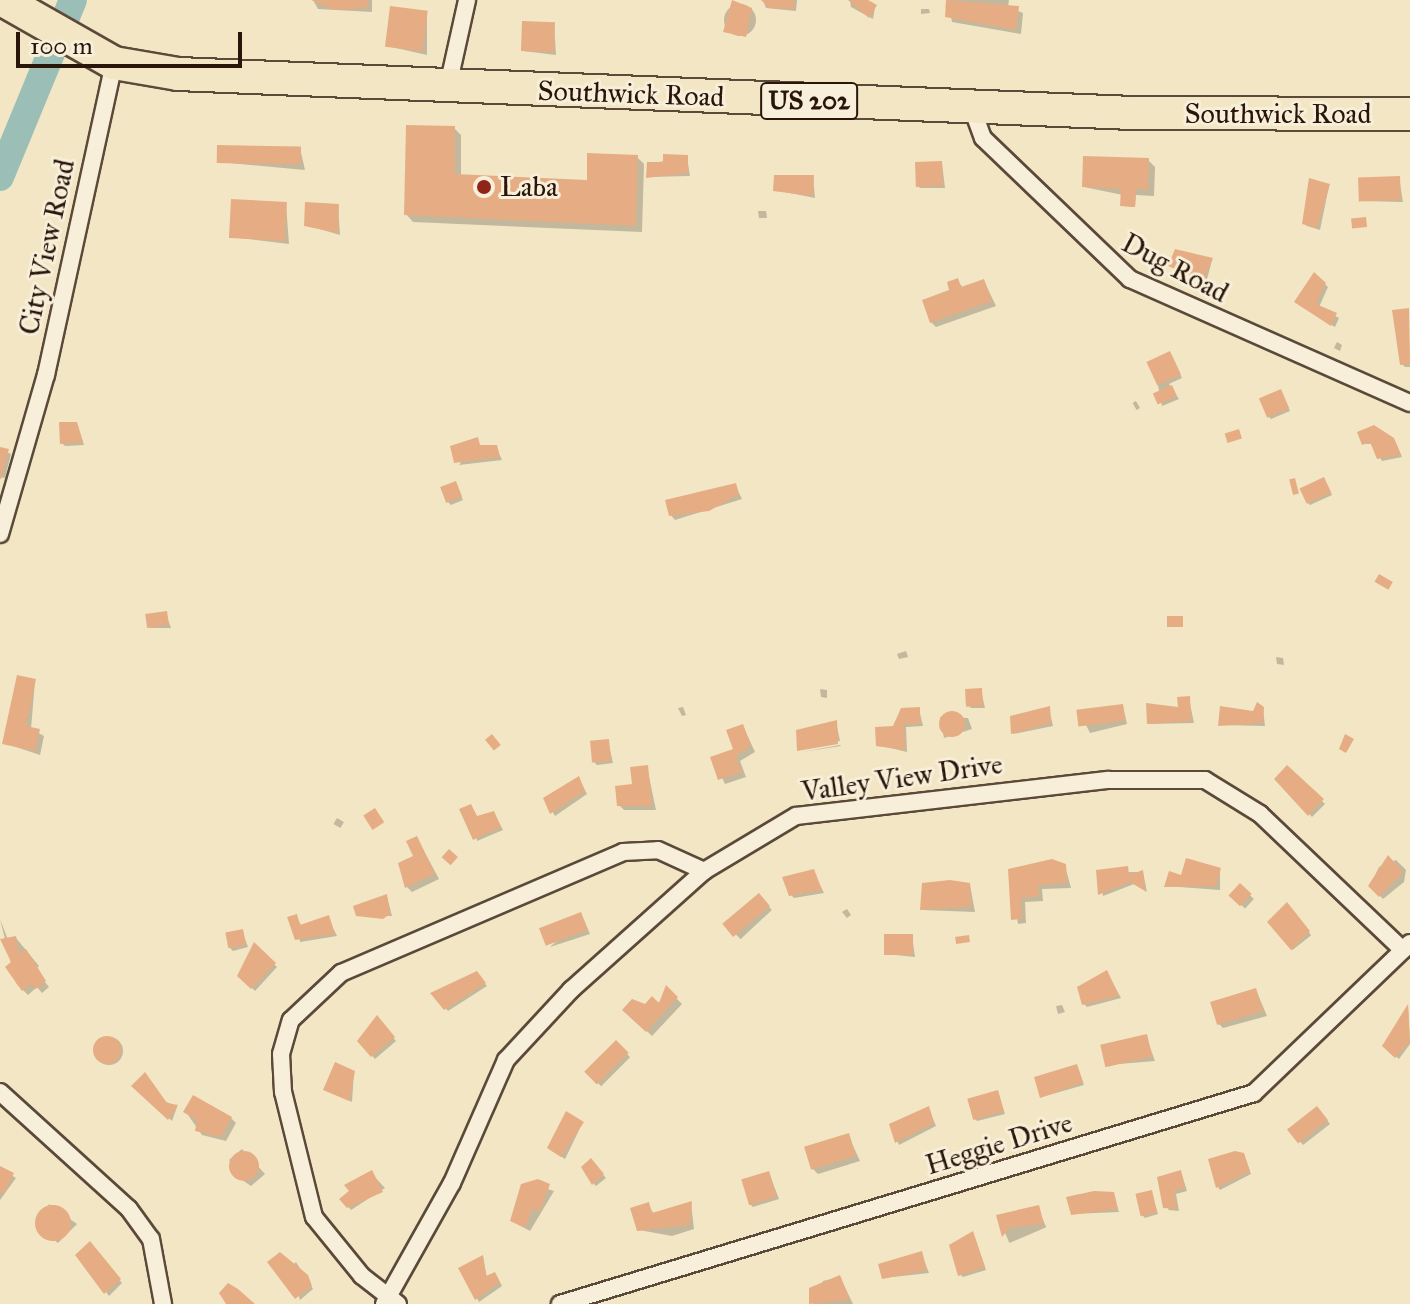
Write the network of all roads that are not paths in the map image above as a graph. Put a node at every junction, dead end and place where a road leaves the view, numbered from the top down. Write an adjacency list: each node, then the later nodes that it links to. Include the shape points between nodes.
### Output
1 (3, 0): 3 (highway, US 202)
2 (467, 0): 4 (street)
3 (104, 58): 4 (highway, Southwick Road / US 202, via 178,74); 8 (street, City View Road, via 46,375)
4 (448, 86): 5 (highway, Southwick Road / US 202)
5 (972, 108): 6 (highway, Southwick Road / US 202); 7 (street, Dug Road, via 983,138 1130,279)
6 (1410, 114)
7 (1410, 403)
8 (0, 534)
9 (704, 871): 10 (street, Valley View Drive, via 796,816 844,806 1109,780 1205,780 1260,814); 12 (street, Valley View Drive, via 571,990 506,1060 452,1183); 12 (street, via 658,850 623,852 341,973 299,1009 281,1054 283,1092 314,1217)
10 (1407, 947): 14 (street, Heggie Drive, via 1254,1093)
11 (0, 1092): 13 (street, via 129,1209 151,1239)
12 (390, 1302)
13 (163, 1304)
14 (560, 1304)

